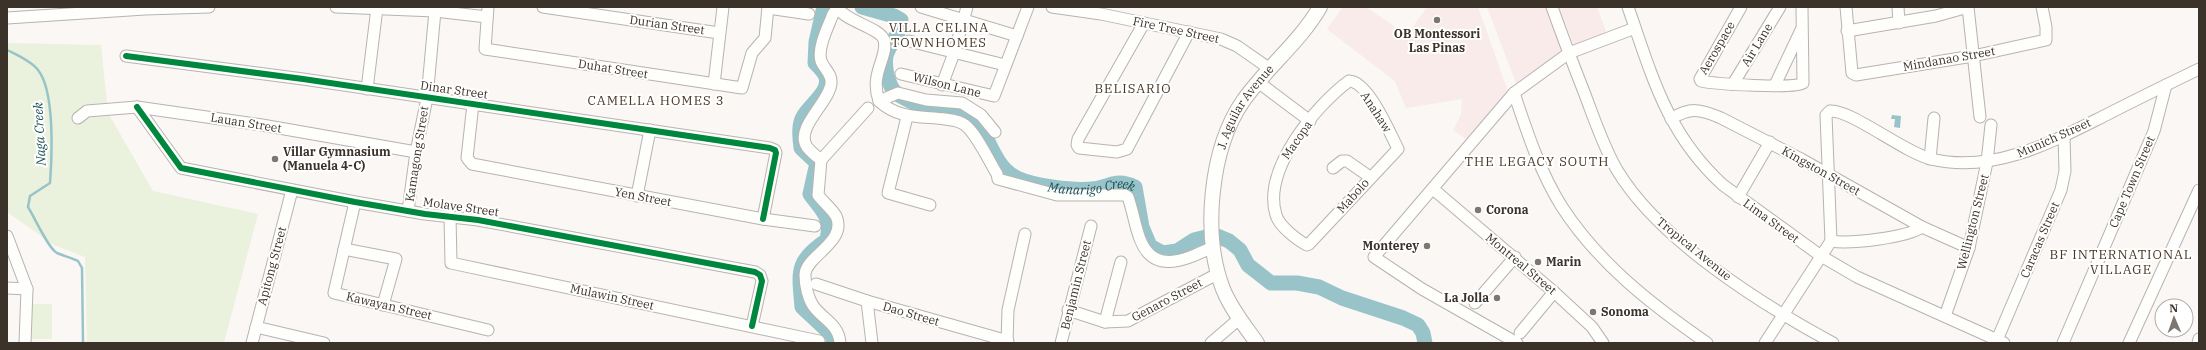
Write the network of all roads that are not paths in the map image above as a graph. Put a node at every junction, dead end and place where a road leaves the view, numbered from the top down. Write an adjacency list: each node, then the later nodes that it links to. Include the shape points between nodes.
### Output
1 (209, 7): 20 (street)
2 (336, 7): 21 (street)
3 (543, 7): 34 (street, Durian Street)
4 (723, 7): 34 (street)
5 (768, 7): 25 (street); 47 (street, Duhat Street, via 765,38 752,53 742,88)
6 (921, 7): 27 (street)
7 (967, 7): 27 (street)
8 (1028, 7): 35 (street)
9 (1052, 7): 28 (street, Fire Tree Street)
10 (1320, 7): 42 (main road, J. Aguilar Avenue, via 1299,37)
11 (1552, 7): 38 (street, Tropical Avenue)
12 (1628, 7): 31 (street, Lima Street)
13 (1741, 7): 49 (street, Aerospace, via 1700,79 1705,82)
14 (1780, 7): 49 (street, Air Lane)
15 (1802, 7): 30 (street)
16 (1846, 7): 32 (street)
17 (1898, 7): 29 (street)
18 (1968, 7): 29 (street); 40 (street)
19 (2042, 7): 40 (street, Mindanao Street, via 2046,40)
20 (144, 8): 26 (street)
21 (377, 8): 23 (street); 52 (street)
22 (837, 8): 55 (street, via 862,26 881,34 884,40 875,82); 73 (street, via 821,53 822,62 831,78 831,86 824,102 809,122 806,134 807,146)
23 (435, 10): 24 (street); 54 (street, Kamagong Street)
24 (488, 12): 47 (street, Duhat Street, via 484,49)
25 (809, 14)
26 (7, 18)
27 (964, 20): 35 (street); 37 (street)
28 (1144, 23): 33 (street, Fire Tree Street); 33 (street, via 1078,139 1077,145 1082,150 1116,152 1127,149)
29 (1899, 23): 32 (street)
30 (1802, 26): 50 (street); 50 (street, via 1803,83)
31 (1635, 28): 38 (street); 63 (street, Lima Street, via 1662,102)
32 (1848, 31): 40 (street, Mindanao Street, via 1852,73 1856,75)
33 (1189, 32): 42 (street, Fire Tree Street, via 1229,42)
34 (719, 33): 47 (street)
35 (1017, 36): 41 (street)
36 (909, 41): 37 (street)
37 (954, 53): 41 (street); 48 (street)
38 (1570, 53): 53 (street); 110 (street, Tropical Avenue, via 1603,142 1618,171 1638,199 1661,224 1691,250)
39 (126, 56): 52 (street, Dinar Street)
40 (1973, 56): 60 (street)
41 (1006, 65): 48 (street, Wilson Lane, via 994,96)
42 (1270, 69): 46 (main road, J. Aguilar Avenue)
43 (2199, 69): 51 (street, Munich Street)
44 (901, 74): 48 (street, Wilson Lane)
45 (1349, 81): 64 (street, Macopa, via 1339,88); 70 (street, Anahaw, via 1358,85 1372,101)
46 (1258, 82): 64 (street); 95 (main road, J. Aguilar Avenue, via 1236,114 1224,138 1216,175)
47 (714, 84)
48 (942, 84)
49 (1733, 84): 50 (street)
50 (1775, 85)
51 (2166, 85): 68 (street, Munich Street); 134 (street, Cape Town Street, via 2154,131)
52 (367, 89): 54 (street, Dinar Street)
53 (1514, 93): 78 (street); 131 (street, via 1544,174 1562,207 1588,241 1616,272 1648,301)
54 (426, 98): 56 (street, Dinar Street); 71 (street, Kamagong Street)
55 (881, 99): 59 (street, via 892,111); 67 (street, via 898,93 926,100 962,103 981,115)
56 (473, 104): 66 (street, Dinar Street); 81 (street, Yen Street, via 467,158 472,164)
57 (137, 107): 61 (street, Lauan Street, via 87,111); 71 (street, Lauan Street, via 262,125); 79 (street, Molave Street, via 181,168)
58 (868, 108): 73 (street)
59 (907, 117): 84 (street, via 888,193); 95 (street, via 926,116 957,120 964,124 971,130 998,179 1057,195 1120,194 1128,197 1140,239 1145,250 1154,259 1180,261)
60 (1980, 117)
61 (78, 118)
62 (1934, 118): 72 (street)
63 (1671, 119): 69 (street, Kingston Street, via 1683,112 1701,111); 82 (street, Lima Street, via 1693,153 1710,173)
64 (1310, 121): 94 (street, Macopa, via 1290,146 1280,165 1274,200 1279,221 1304,243)
65 (1991, 125): 74 (street, Wellington Street)
66 (650, 130): 81 (street); 87 (street, Dinar Street, via 775,150)
67 (994, 132)
68 (2064, 136): 74 (street, Munich Street, via 2017,156); 120 (street, Caracas Street, via 2065,171 2061,190)
69 (1770, 142): 76 (street, Kingston Street); 82 (street)
70 (1398, 149): 77 (street, Mabolo)
71 (416, 152): 85 (street, Kamagong Street)
72 (1930, 159): 74 (street, Munich Street, via 1958,163); 76 (street, Munich Street, via 1842,113 1830,111 1826,115)
73 (821, 160): 125 (street, via 818,195 835,215 836,229 822,252 807,267 805,274 813,306 838,330)
74 (1987, 162): 96 (street, Wellington Street)
75 (1333, 168): 77 (street, via 1342,161 1347,161)
76 (1828, 174): 90 (street, Kingston Street); 93 (street)
77 (1370, 177): 94 (street, Mabolo)
78 (1433, 189): 99 (street, Montreal Street); 117 (street, via 1374,257 1422,289)
79 (292, 190): 83 (street, Molave Street); 115 (street, Apitong Street)
80 (2199, 190): 135 (street)
81 (637, 196): 87 (street, Yen Street)
82 (1738, 197): 98 (street, Lima Street)
83 (355, 202): 85 (street, Molave Street); 97 (street, Kawayan Street)
84 (930, 205)
85 (408, 211): 86 (street, Molave Street)
86 (450, 216): 114 (street, Mulawin Street, via 451,263); 114 (street, Molave Street, via 755,272 760,275 762,281)
87 (763, 219): 88 (street, Yen Street)
88 (815, 226)
89 (1091, 226): 109 (street, Benjamin Street)
90 (1922, 227): 93 (street, via 1911,233 1844,243); 96 (street, Kingston Street)
91 (1025, 234): 121 (street, via 1008,310)
92 (7, 236): 104 (street)
93 (1830, 241): 98 (street)
94 (1310, 244)
95 (1213, 245): 101 (main road)
96 (1969, 248): 111 (street, Wellington Street)
97 (344, 249): 108 (street, Kawayan Street, via 334,293); 108 (street, via 396,259)
98 (1821, 256): 110 (street); 111 (street, Lima Street, via 1857,277)
99 (1515, 257): 105 (street, Montreal Street); 107 (street)
100 (1121, 262): 113 (street)
101 (1219, 273): 112 (main road, via 1223,289); 113 (street, Genaro Street, via 1128,321)
102 (816, 284): 106 (street, Dao Street)
103 (7, 288): 104 (street)
104 (26, 289): 122 (street)
105 (1554, 292): 117 (street); 130 (street, Montreal Street, via 1592,327)
106 (867, 301): 121 (street, Dao Street); 126 (street)
107 (1475, 303)
108 (383, 305): 116 (street, Kawayan Street)
109 (1068, 310): 113 (street, Genaro Street); 127 (street, Benjamin Street)
110 (1784, 314): 132 (street); 133 (street, Tropical Avenue)
111 (1945, 316): 120 (street, Lima Street)
112 (1240, 318): 128 (street); 129 (main road)
113 (1105, 322)
114 (752, 326): 119 (street, Mulawin Street)
115 (256, 327): 123 (street, Apitong Street); 124 (street)
116 (488, 330)
117 (1518, 338)
118 (2199, 339): 136 (street)
119 (819, 341)
120 (2000, 341)
121 (1007, 342)
122 (24, 343)
123 (252, 343)
124 (324, 343)
125 (840, 343)
126 (872, 343)
127 (1061, 343)
128 (1211, 343)
129 (1257, 343)
130 (1603, 343)
131 (1707, 343)
132 (1765, 343)
133 (1833, 343)
134 (2063, 343)
135 (2129, 343)
136 (2198, 343)

